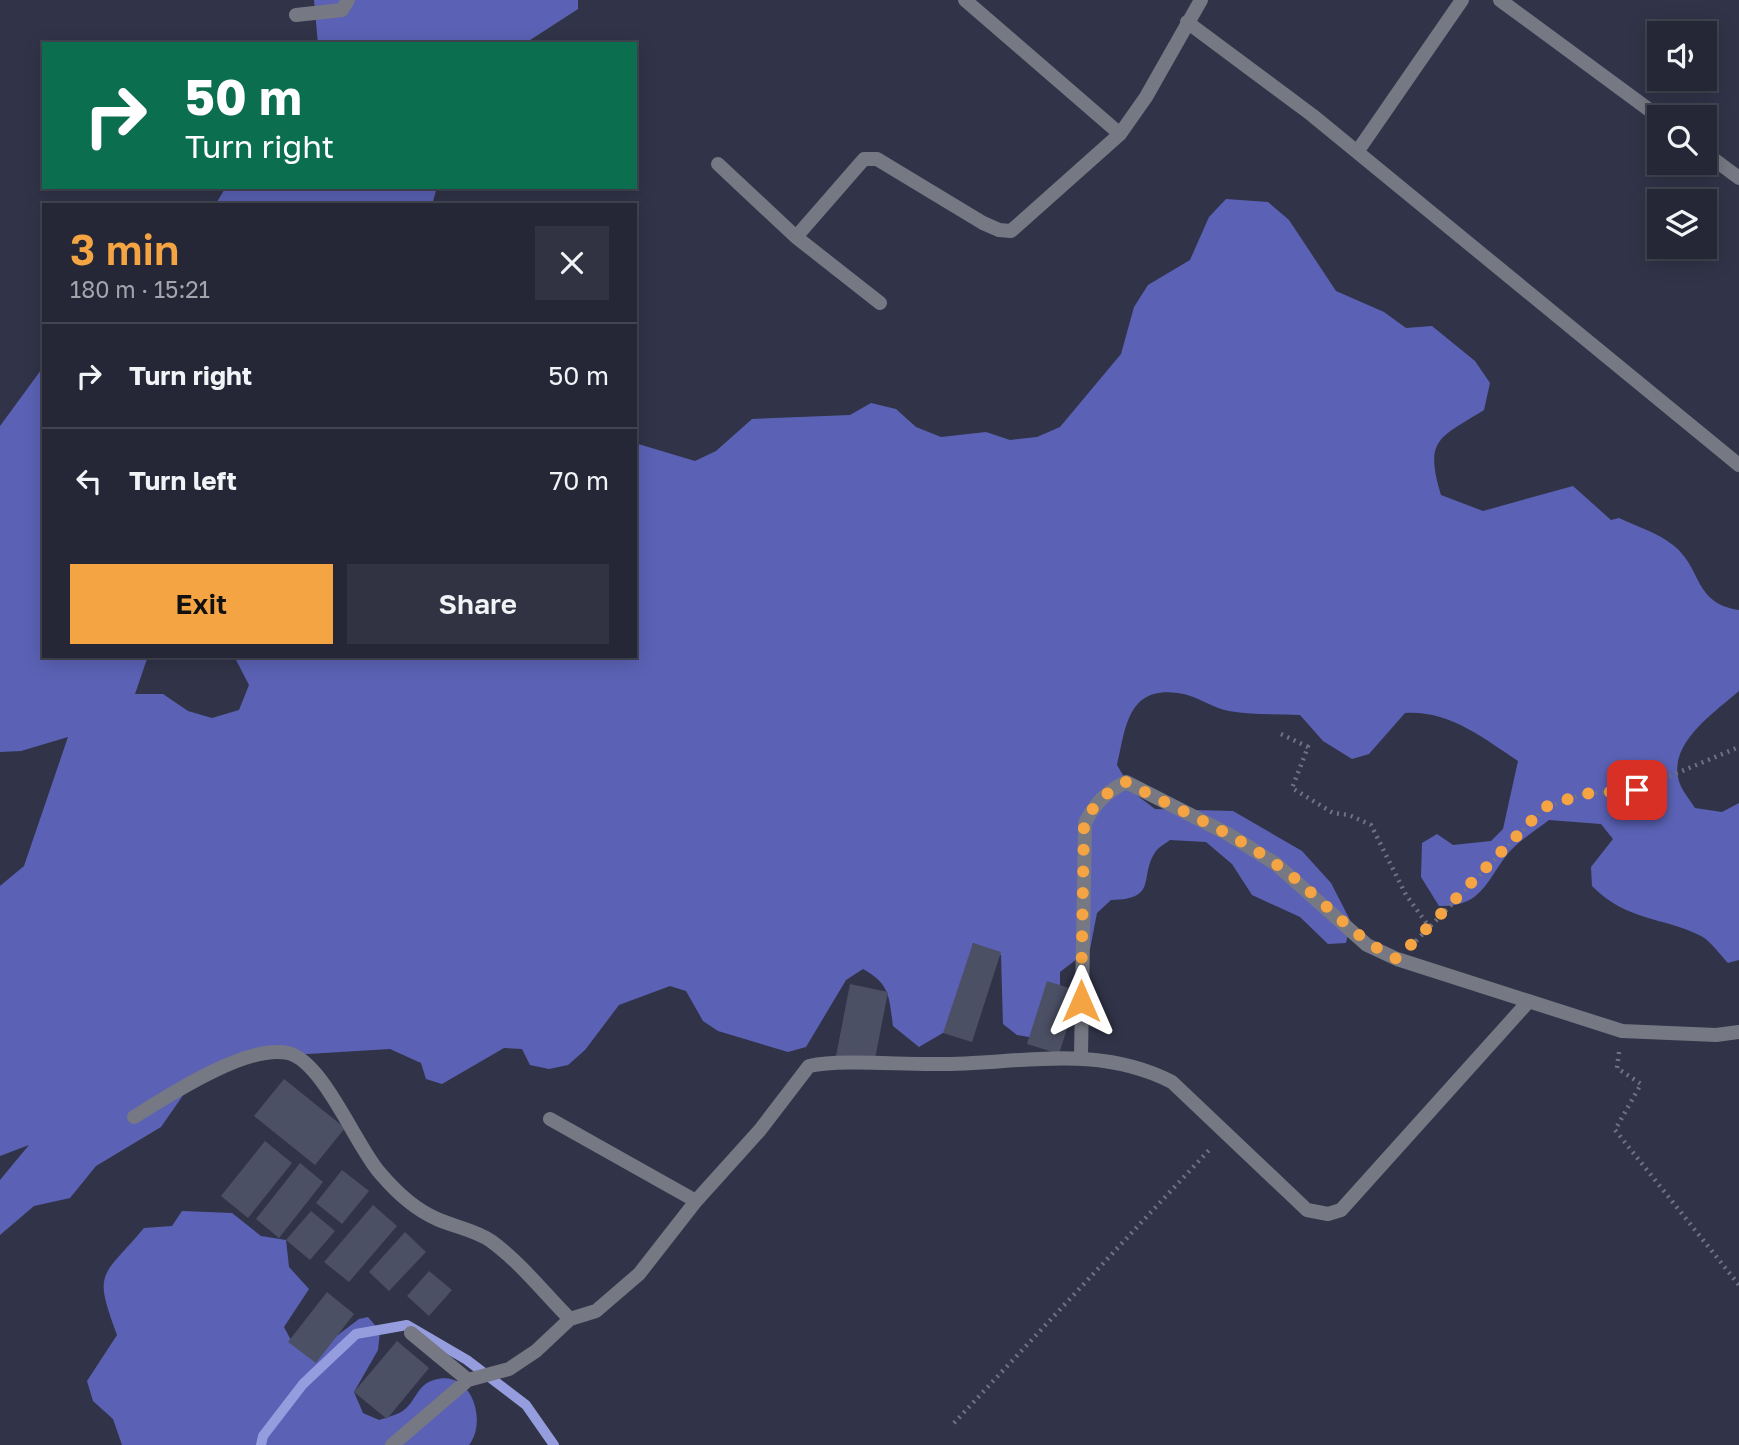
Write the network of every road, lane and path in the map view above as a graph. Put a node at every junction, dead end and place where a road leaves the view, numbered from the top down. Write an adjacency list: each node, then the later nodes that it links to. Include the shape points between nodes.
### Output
1 (348, 0): 6 (street, via 342,10)
2 (965, 0): 9 (street)
3 (1200, 0): 7 (street)
4 (1462, 0): 10 (street)
5 (1500, 0): 8 (street)
6 (296, 16)
7 (1187, 23): 9 (street); 10 (street)
8 (1647, 108)
9 (1120, 134): 14 (street, via 1011,231 983,223 877,159 864,159)
10 (1357, 152): 16 (street)
11 (1717, 162): 13 (street)
12 (718, 164): 14 (street)
13 (1739, 178)
14 (796, 237): 15 (street)
15 (880, 303)
16 (1739, 465)
17 (1281, 734): 19 (path, via 1308,747 1292,788 1333,813 1371,825 1406,895)
18 (1739, 747): 19 (path, via 1637,790 1583,794 1545,807)
19 (1430, 928): 20 (path)
20 (1397, 959): 21 (street); 24 (street, via 1367,944 1276,864 1126,782 1110,790 1084,823)
21 (1529, 1001): 22 (street); 27 (street, via 1341,1210 1328,1214 1307,1210)
22 (1622, 1031): 23 (street); 29 (path, via 1617,1068 1641,1084 1615,1130)
23 (1739, 1032)
24 (1081, 1056): 27 (street, via 1146,1069 1172,1082); 28 (street, via 809,1066 760,1130)
25 (134, 1116): 30 (street, via 224,1068 265,1053 291,1054 323,1083 364,1152 397,1192 417,1209 491,1241)
26 (550, 1119): 28 (street)
27 (1224, 1134): 33 (path)
28 (696, 1201): 30 (street, via 639,1274 596,1311)
29 (1739, 1285)
30 (570, 1319): 32 (street, via 537,1351 509,1369)
31 (411, 1333): 32 (street)
32 (470, 1379): 34 (street)
33 (954, 1423)
34 (392, 1445)

